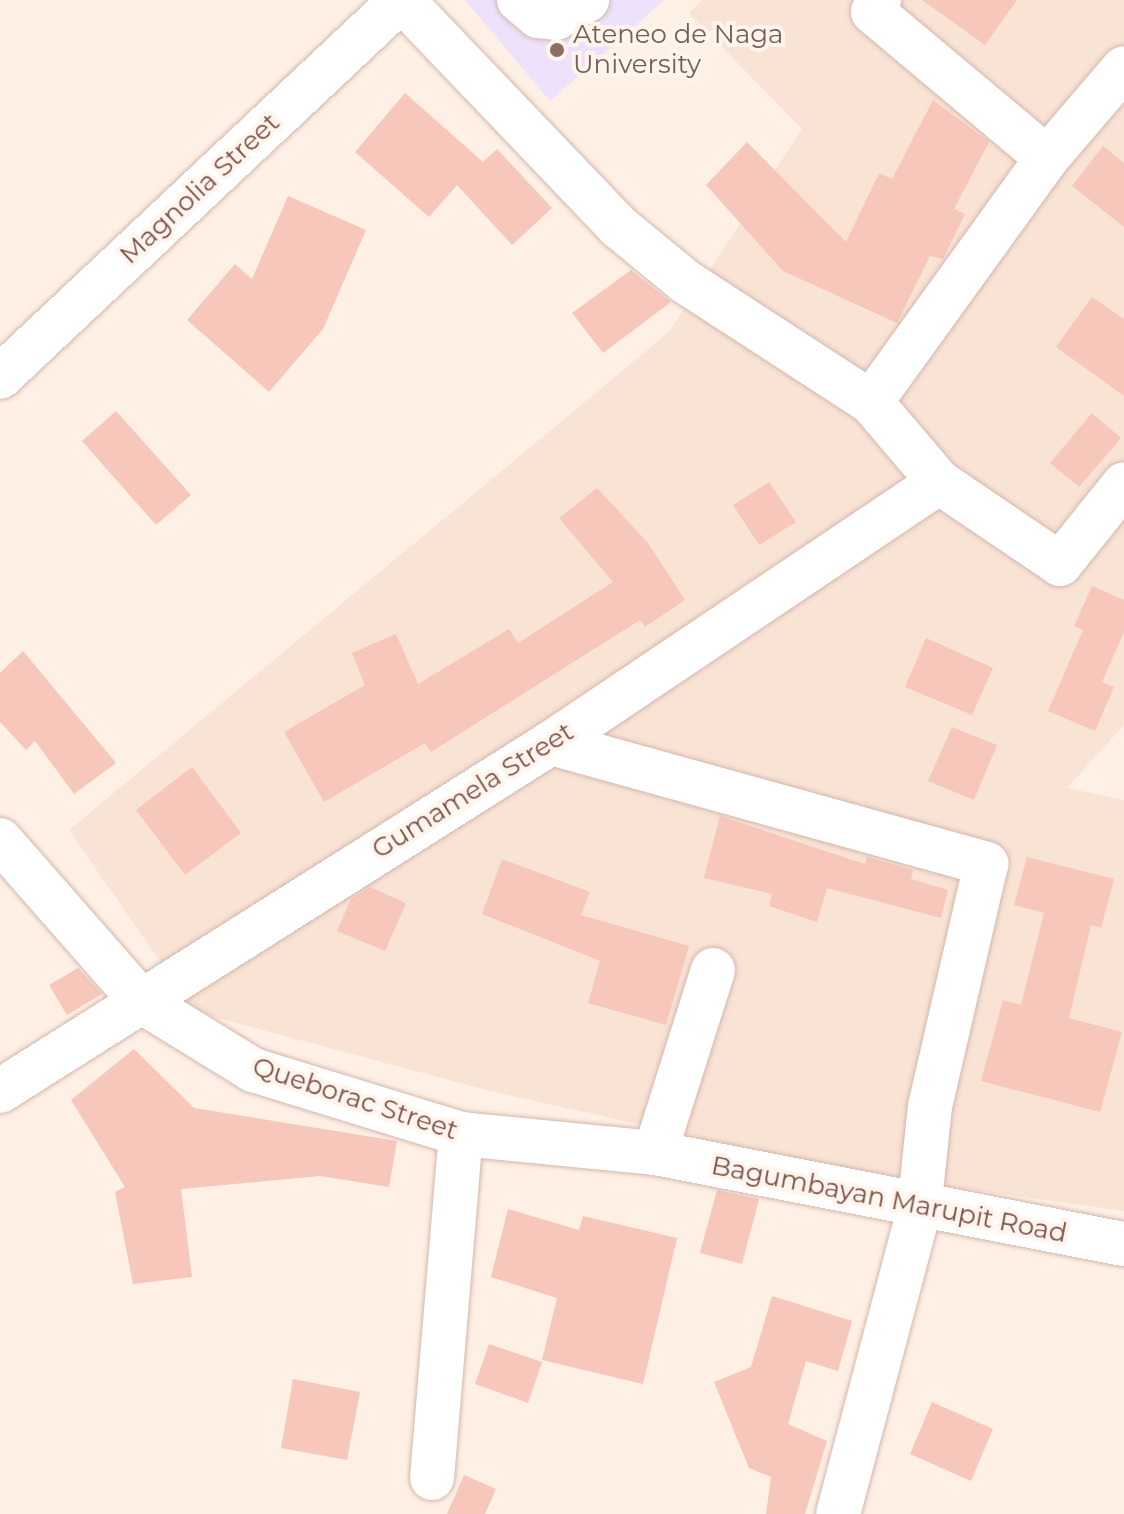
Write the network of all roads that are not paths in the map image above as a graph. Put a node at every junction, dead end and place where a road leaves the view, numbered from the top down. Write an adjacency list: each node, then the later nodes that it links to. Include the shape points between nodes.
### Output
1 (401, 0): 7 (street, Magnolia Street); 8 (street, via 619,227 686,282)
2 (519, 0): 3 (street, via 538,16 556,18)
3 (587, 0)
4 (879, 0): 6 (street, via 873,12)
5 (1124, 68): 6 (street)
6 (1047, 158): 8 (street)
7 (0, 377)
8 (871, 402): 9 (street)
9 (939, 482): 10 (street, via 1060,564); 11 (street, Gumamela Street)
10 (1124, 484)
11 (551, 743): 14 (street, Gumamela Street); 18 (street, via 986,864 930,1106)
12 (0, 840): 14 (street, Queborac Street)
13 (713, 970): 17 (street)
14 (141, 1001): 15 (street, Gumamela Street); 16 (street, Queborac Street, via 253,1070)
15 (0, 1091)
16 (461, 1134): 17 (street, Queborac Street); 20 (street)
17 (655, 1153): 18 (street, Bagumbayan Marupit Road)
18 (919, 1210): 19 (street, Bagumbayan Marupit Road); 21 (street)
19 (1124, 1244)
20 (432, 1478)
21 (838, 1514)

